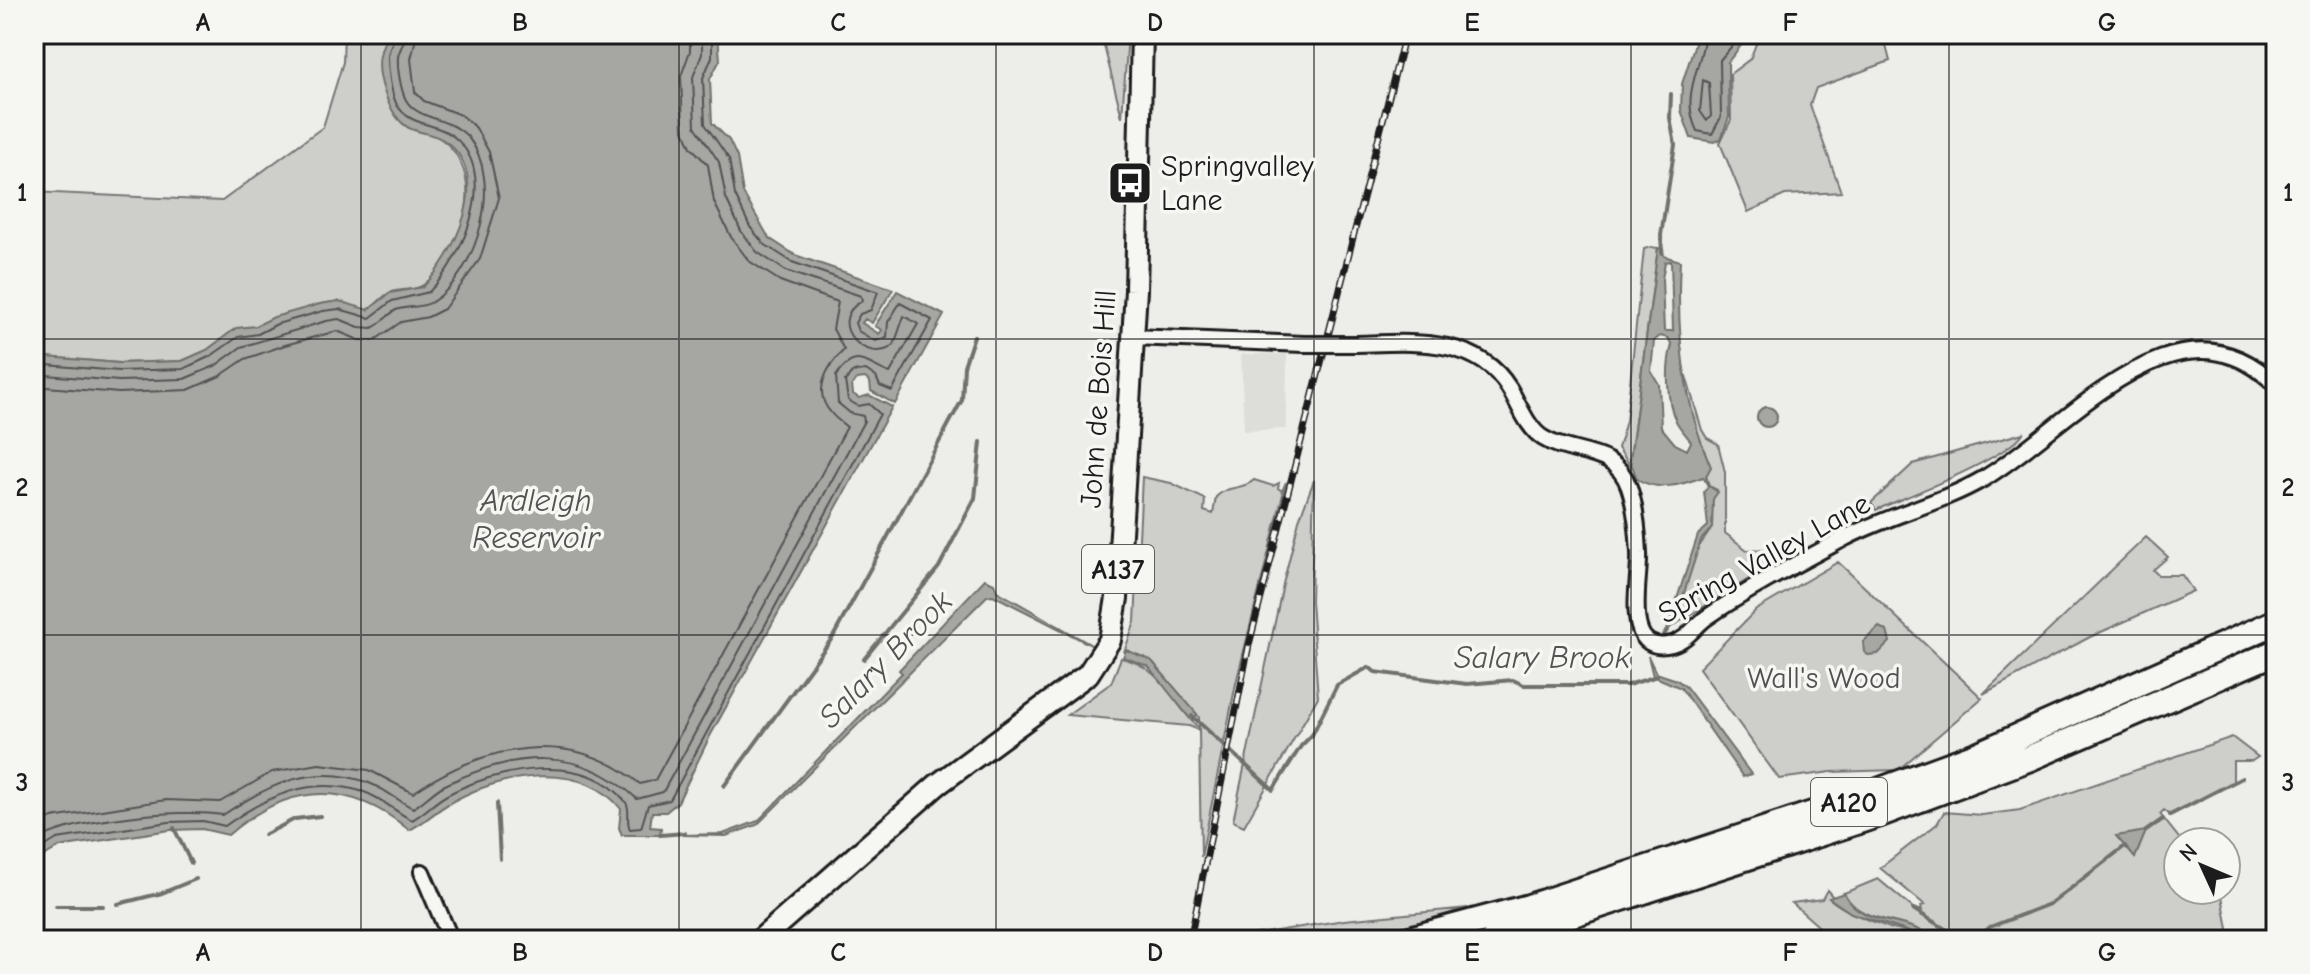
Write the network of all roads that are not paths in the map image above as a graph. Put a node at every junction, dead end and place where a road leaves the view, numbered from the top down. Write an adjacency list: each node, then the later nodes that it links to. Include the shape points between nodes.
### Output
1 (1142, 34): 2 (main road, John de Bois Hill / A137)
2 (1133, 337): 3 (street, Spring Valley Lane, bridge, via 1304,344 1422,342 1462,351 1499,375 1540,436 1608,459 1629,487 1639,555 1636,619 1644,636 1659,645 1683,640 1706,619 1845,538 1984,478 2098,394 2164,357 2207,350 2233,355); 8 (main road, John de Bois Hill / A137, via 1116,608 1101,659 1074,687 937,785)
3 (2276, 385)
4 (2276, 622): 9 (highway, A120, via 1979,754 1840,805 1543,902)
5 (2276, 652): 10 (highway, A120, via 2030,758 1910,803)
6 (422, 872): 7 (street)
7 (451, 940)
8 (760, 940)
9 (1406, 940)
10 (1493, 940)

